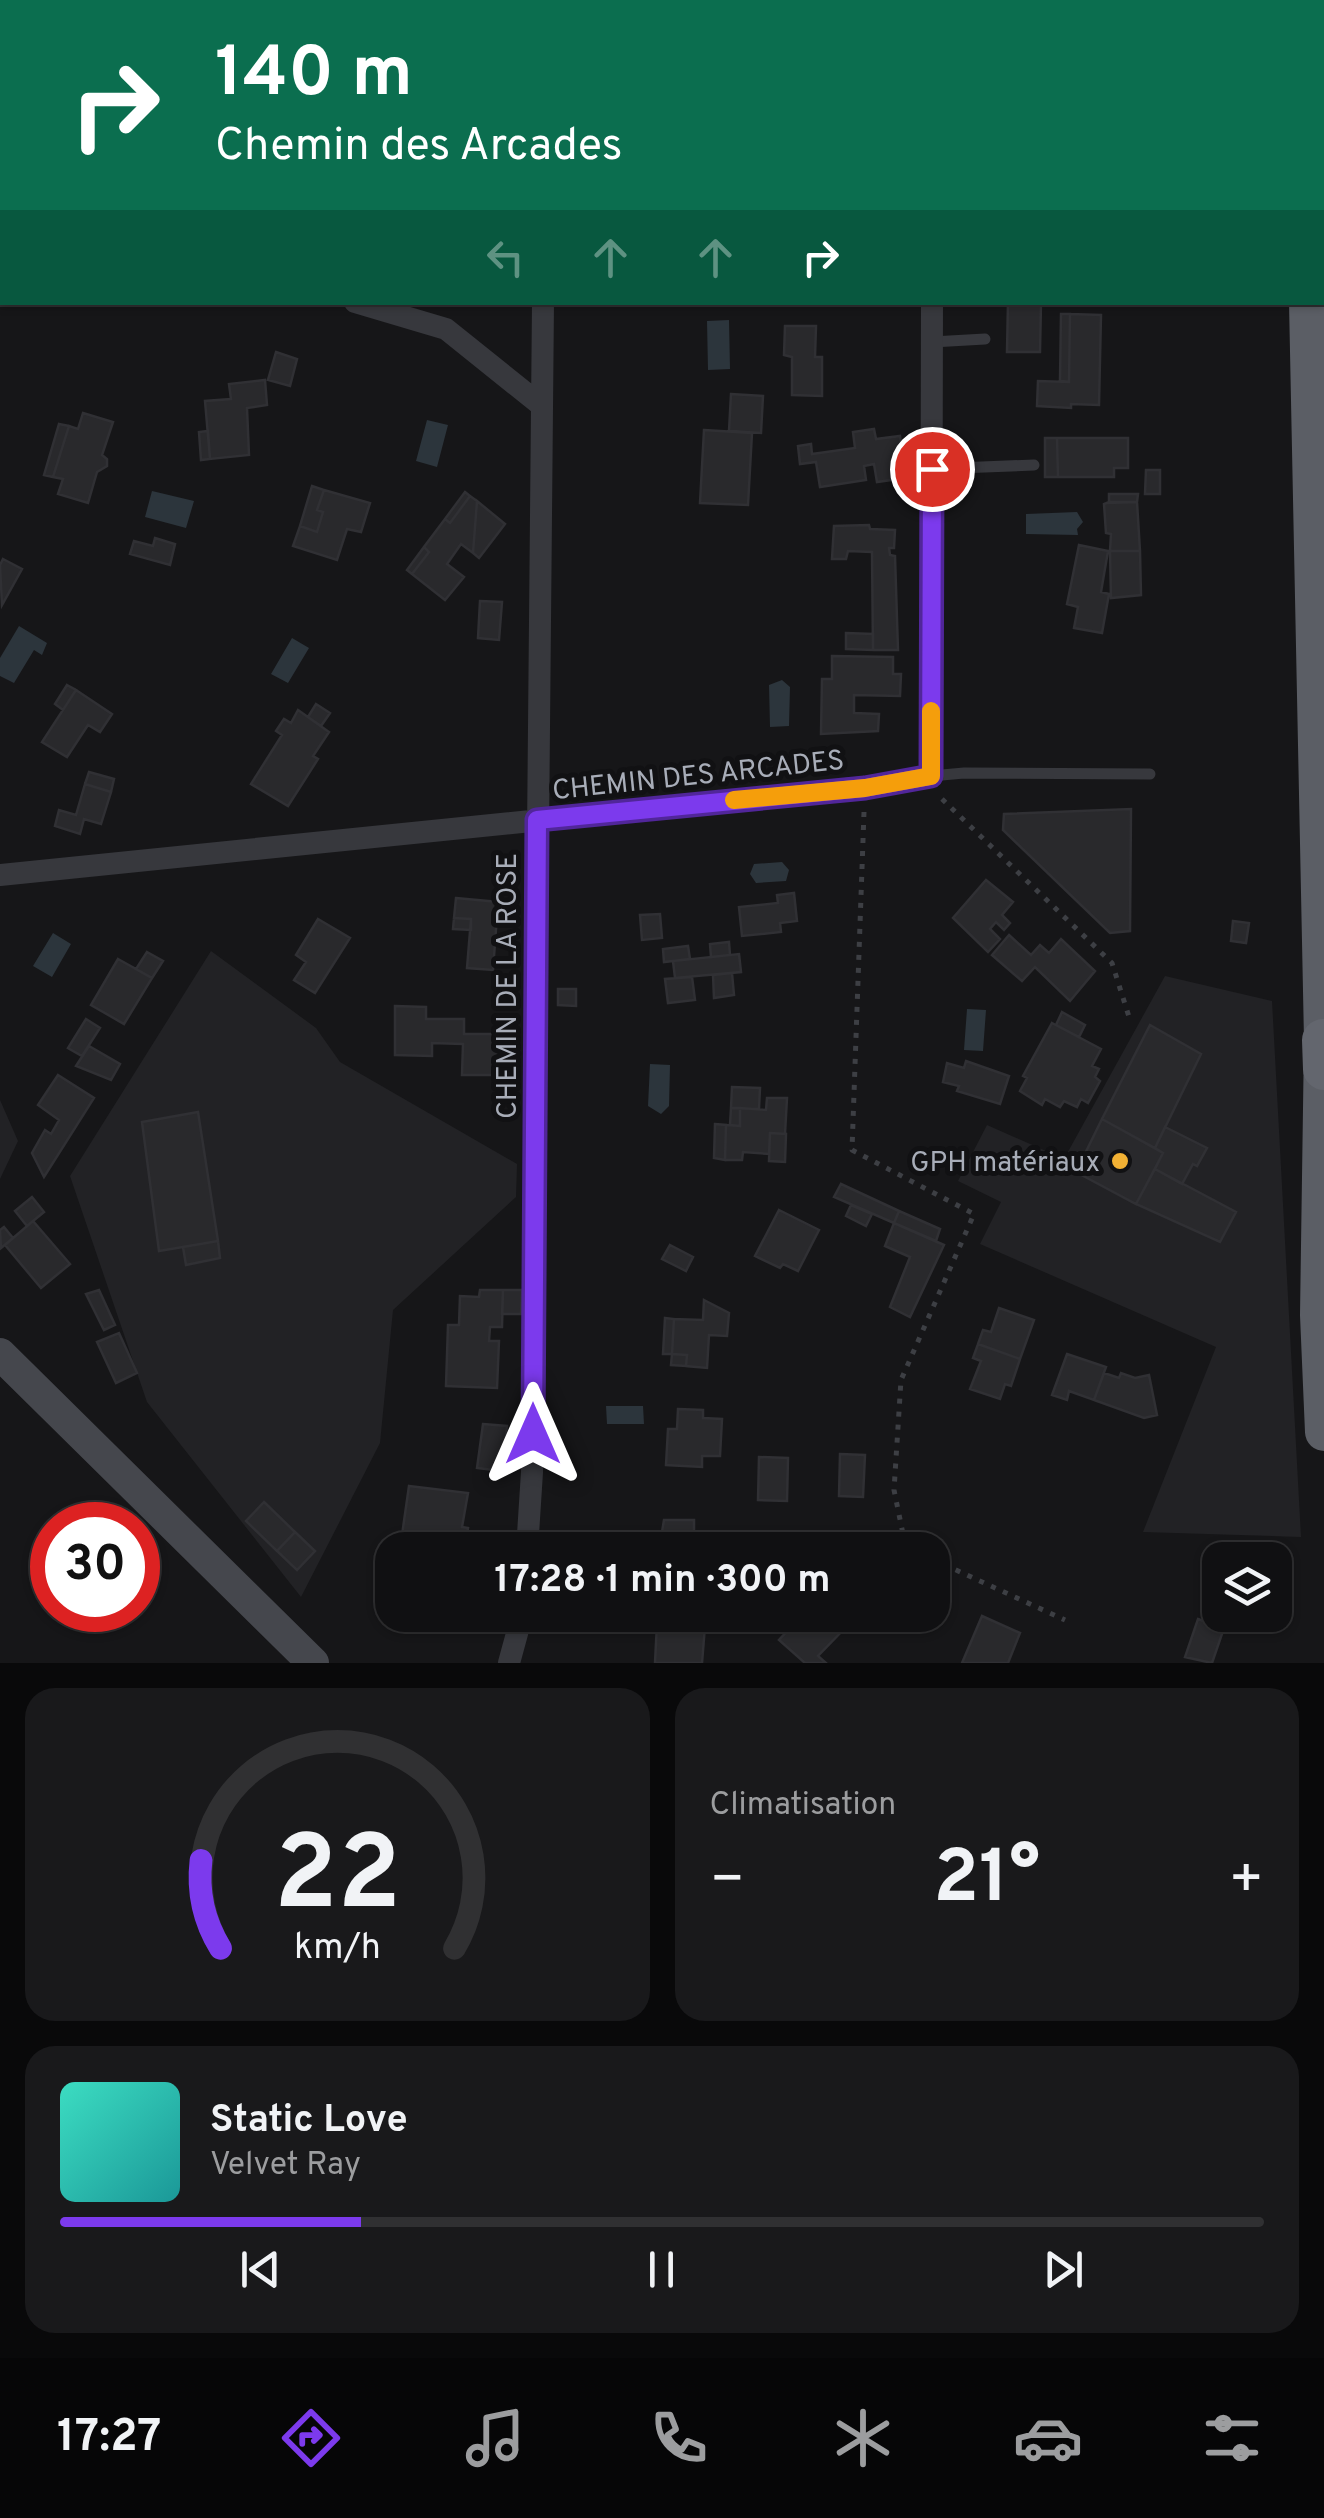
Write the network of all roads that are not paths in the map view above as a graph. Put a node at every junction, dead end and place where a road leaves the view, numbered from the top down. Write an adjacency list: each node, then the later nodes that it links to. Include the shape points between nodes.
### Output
1 (365, 305): 7 (street, via 446,329)
2 (542, 305): 7 (street, CHEMIN DE LA ROSE)
3 (932, 305): 6 (street)
4 (1308, 305): 14 (highway)
5 (985, 339): 6 (lane)
6 (932, 342): 9 (street)
7 (542, 406): 12 (street, CHEMIN DE LA ROSE)
8 (1034, 465): 9 (lane)
9 (932, 469): 11 (street)
10 (1150, 774): 11 (lane)
11 (931, 776): 12 (street, CHEMIN DES ARCADES)
12 (537, 820): 13 (street, CHEMIN DES ARCADES); 17 (street, CHEMIN DE LA ROSE)
13 (0, 875)
14 (1323, 1055): 16 (highway)
15 (0, 1354): 19 (main road)
16 (1324, 1432)
17 (528, 1532)
18 (517, 1632): 20 (street)
19 (313, 1663)
20 (509, 1663)

